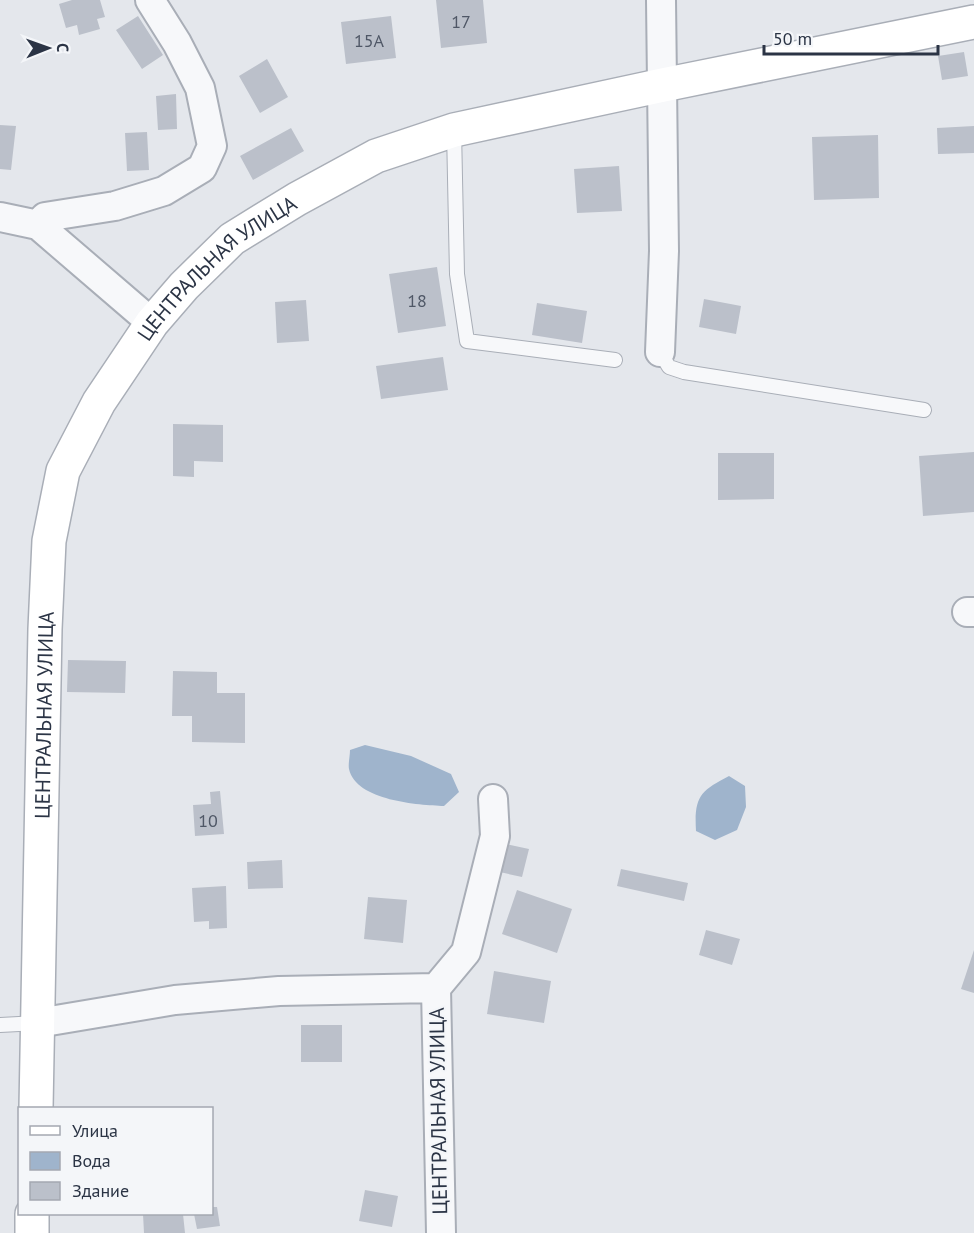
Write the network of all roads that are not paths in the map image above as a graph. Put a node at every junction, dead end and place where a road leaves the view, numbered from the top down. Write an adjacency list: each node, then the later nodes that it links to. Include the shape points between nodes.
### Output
1 (150, 0): 7 (street, via 200,88 212,146 202,168 164,191 115,206 45,217)
2 (661, 0): 4 (street)
3 (974, 22): 4 (street, ЦЕНТРАЛЬНАЯ УЛИЦА)
4 (663, 85): 5 (street, ЦЕНТРАЛЬНАЯ УЛИЦА); 9 (street)
5 (454, 130): 8 (street, ЦЕНТРАЛЬНАЯ УЛИЦА, via 376,156 232,239); 10 (lane, via 457,274 467,341)
6 (0, 217): 7 (street)
7 (38, 225): 8 (street)
8 (152, 323): 14 (street, ЦЕНТРАЛЬНАЯ УЛИЦА, via 99,402 63,471 49,541)
9 (660, 352): 11 (lane, via 669,367 684,372)
10 (615, 360)
11 (924, 410)
12 (492, 799): 13 (street, ЦЕНТРАЛЬНАЯ УЛИЦА, via 495,836 466,952)
13 (436, 988): 14 (street, ЦЕНТРАЛЬНАЯ УЛИЦА, via 268,992 175,1000); 19 (street, ЦЕНТРАЛЬНАЯ УЛИЦА)
14 (38, 1023): 15 (lane); 16 (street, ЦЕНТРАЛЬНАЯ УЛИЦА)
15 (0, 1025)
16 (36, 1107)
17 (32, 1215): 18 (street)
18 (32, 1233)
19 (441, 1233)

